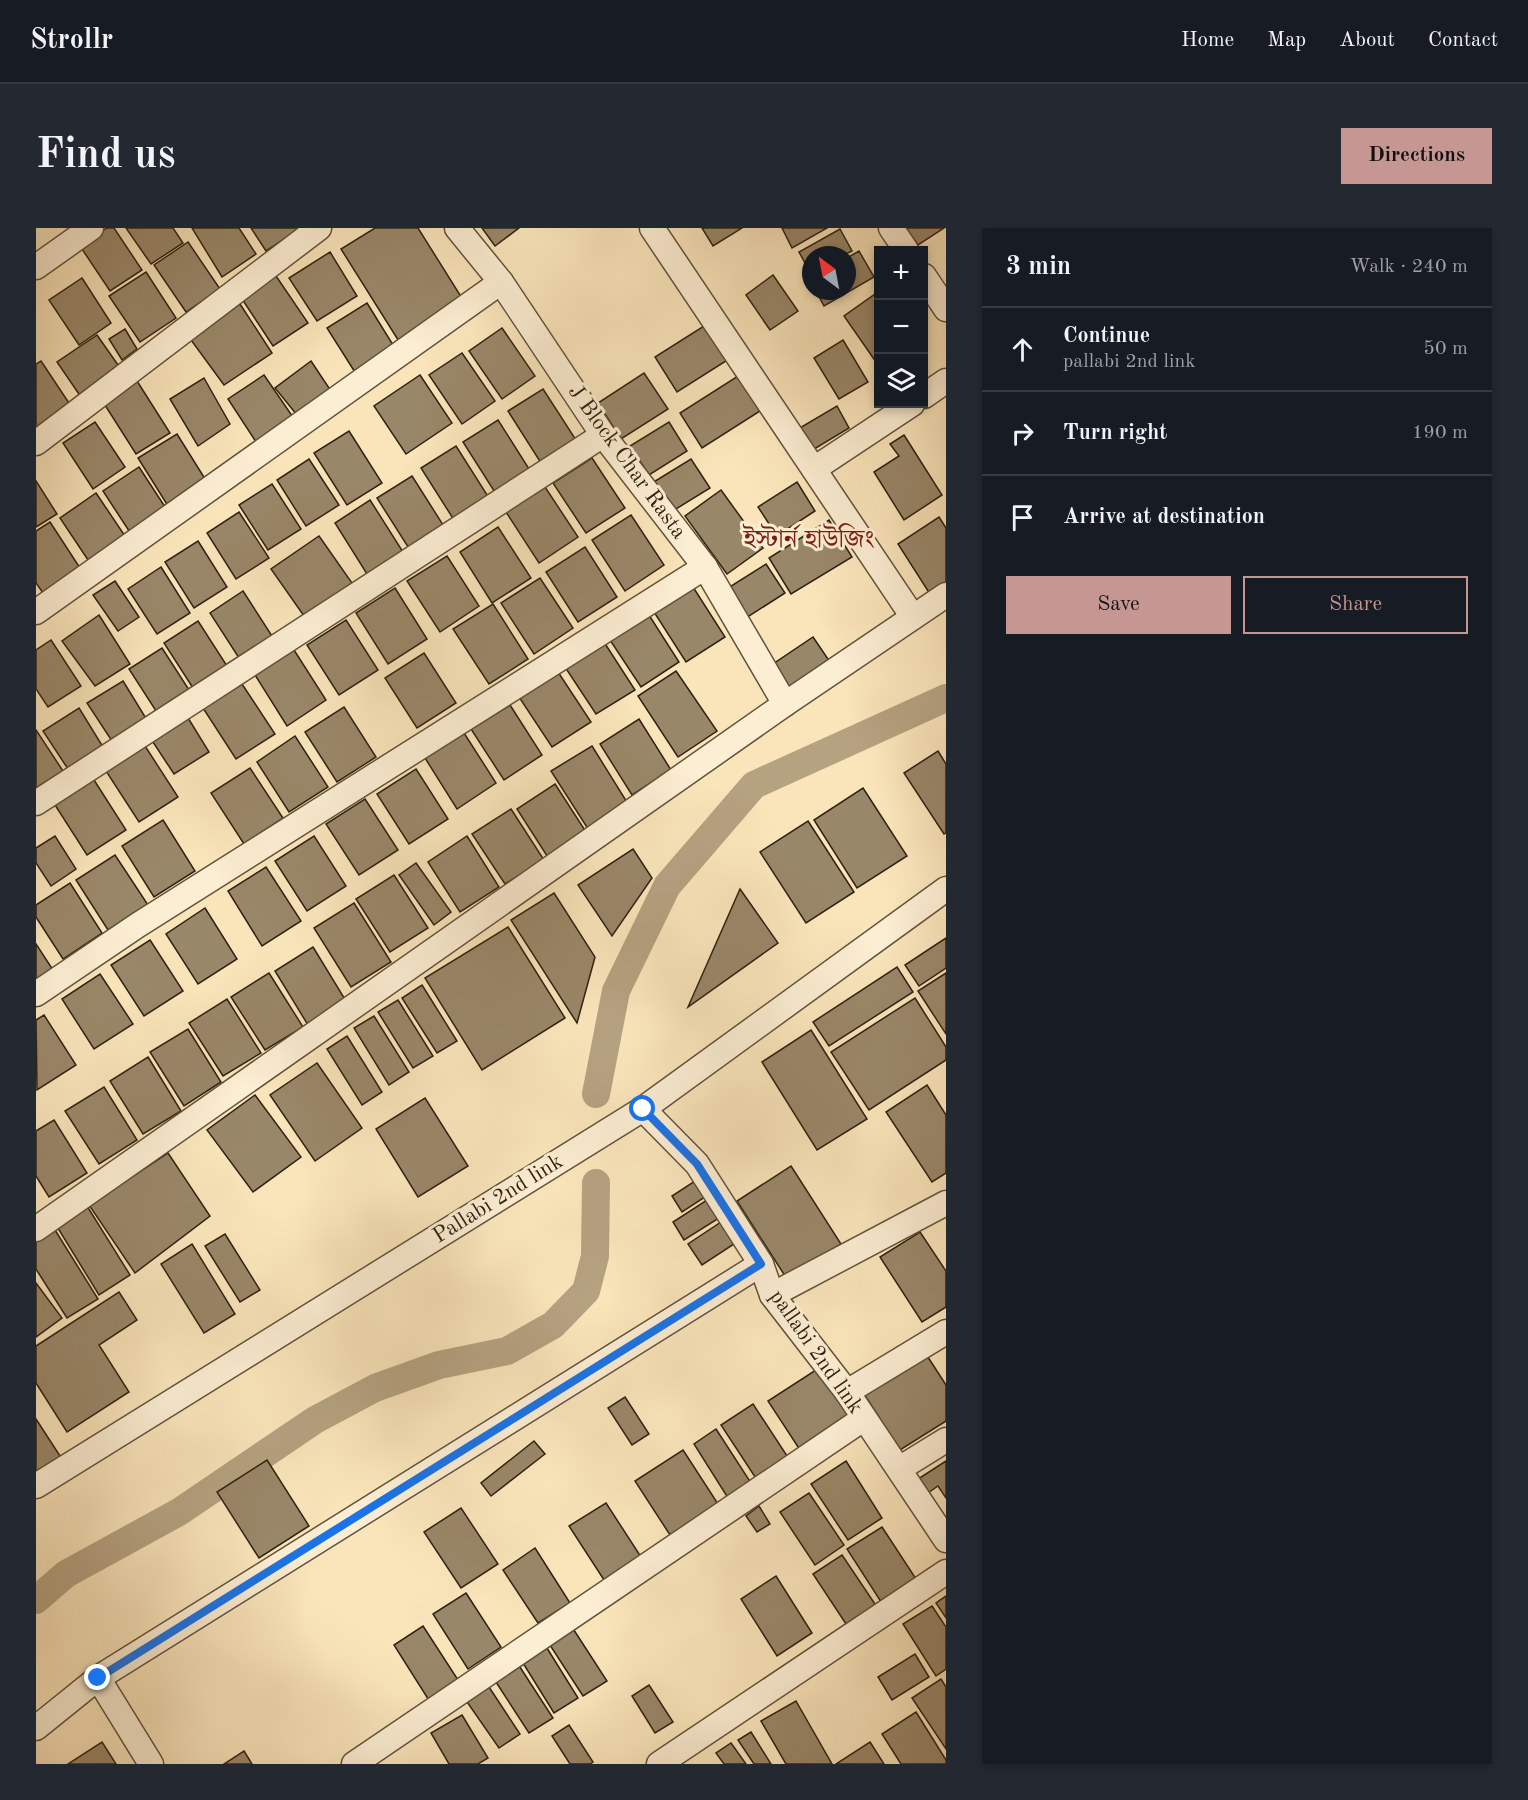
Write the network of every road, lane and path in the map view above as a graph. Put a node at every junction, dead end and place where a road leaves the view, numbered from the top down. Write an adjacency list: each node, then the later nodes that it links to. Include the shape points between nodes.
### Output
1 (91, 228): 7 (street)
2 (319, 228): 15 (street)
3 (457, 228): 8 (street, J Block Char Rasta)
4 (652, 228): 16 (street)
5 (891, 228): 6 (street)
6 (903, 246)
7 (36, 267)
8 (501, 282): 14 (street, J Block Char Rasta); 19 (street)
9 (928, 282): 10 (street)
10 (946, 309)
11 (946, 381): 12 (street)
12 (928, 393)
13 (906, 408): 16 (street)
14 (603, 435): 17 (street, J Block Char Rasta); 22 (street)
15 (36, 443)
16 (814, 469): 20 (street)
17 (705, 567): 21 (street, J Block Char Rasta); 24 (street, via 138,925)
18 (946, 595): 20 (street)
19 (36, 612)
20 (913, 617): 21 (street)
21 (785, 704): 27 (street)
22 (36, 803)
23 (946, 889): 25 (street, Pallabi 2nd link)
24 (36, 994)
25 (643, 1109): 28 (street, pallabi 2nd link, via 697,1164); 35 (street, Pallabi 2nd link)
26 (943, 1212): 29 (street)
27 (36, 1229)
28 (761, 1264): 29 (street, pallabi 2nd link); 38 (street)
29 (772, 1295): 31 (street, pallabi 2nd link)
30 (946, 1332): 31 (street)
31 (847, 1392): 32 (street, pallabi 2nd link)
32 (863, 1419): 34 (street, pallabi 2nd link); 41 (street)
33 (946, 1440): 34 (street)
34 (899, 1469): 36 (street, pallabi 2nd link)
35 (36, 1486)
36 (946, 1539)
37 (946, 1572): 42 (street)
38 (98, 1678): 39 (street); 40 (street)
39 (36, 1728)
40 (151, 1764)
41 (354, 1764)
42 (659, 1764)

